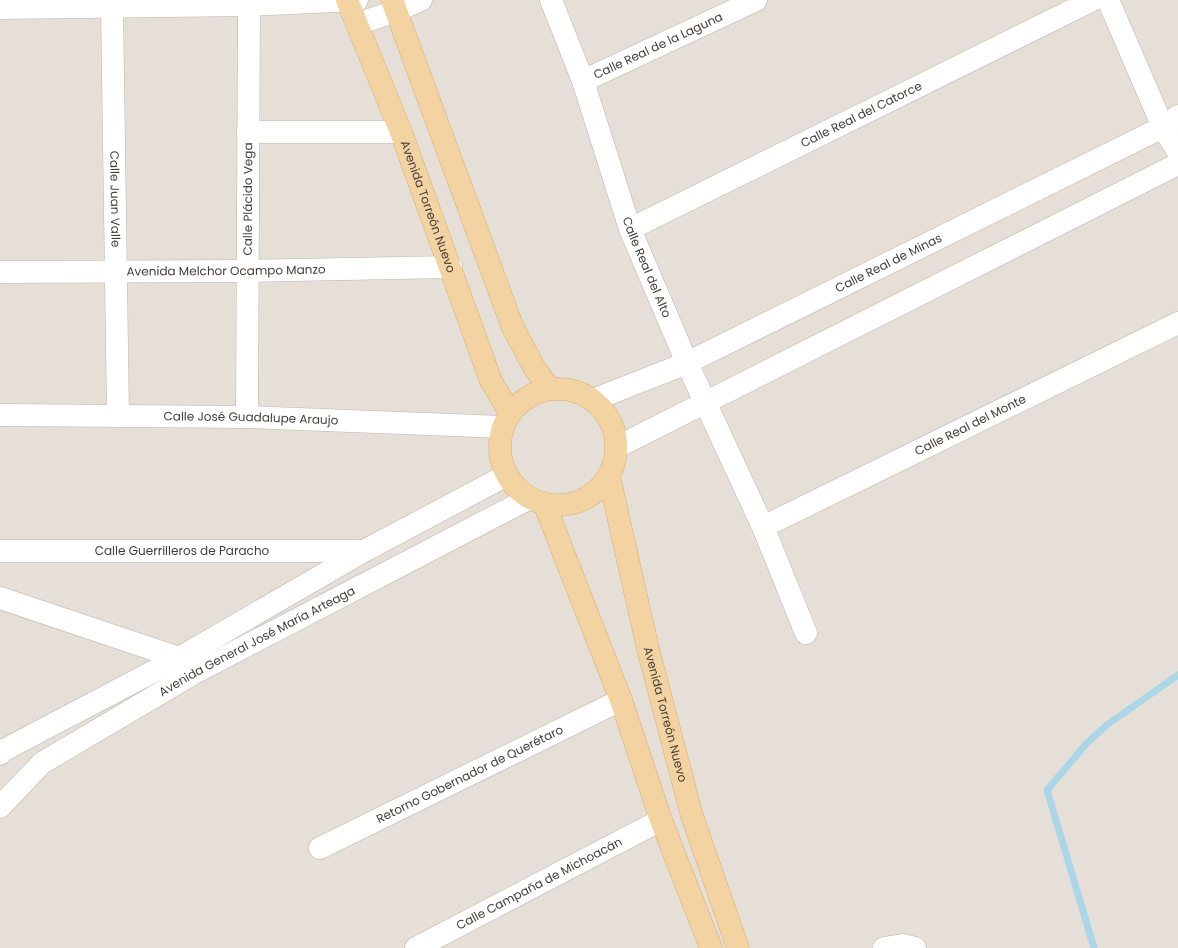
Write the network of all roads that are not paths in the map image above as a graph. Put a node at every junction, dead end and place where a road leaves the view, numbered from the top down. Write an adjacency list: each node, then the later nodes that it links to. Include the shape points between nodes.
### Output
1 (421, 0): 8 (street)
2 (551, 0): 12 (street, Calle Real del Alto)
3 (756, 0): 12 (street, Calle Real de la Laguna)
4 (1093, 0): 18 (street, Calle Real del Catorce)
5 (1108, 0): 13 (street)
6 (351, 1): 7 (street); 11 (main road, Avenida Torreón Nuevo)
7 (249, 4): 9 (street); 14 (street, Calle Plácido Vega)
8 (394, 6): 11 (street); 25 (main road, via 513,328 535,369)
9 (112, 7): 10 (street); 22 (street, Calle Juan Valle)
10 (0, 8)
11 (357, 24): 15 (main road, Avenida Torreón Nuevo)
12 (583, 82): 18 (street, Calle Real del Alto)
13 (1171, 122): 16 (street); 24 (street, Calle Real de Minas)
14 (248, 132): 15 (street); 20 (street, Calle Plácido Vega)
15 (401, 132): 19 (main road, Avenida Torreón Nuevo)
16 (1178, 152)
17 (1178, 164): 27 (street)
18 (630, 229): 24 (street, Calle Real del Alto)
19 (451, 267): 20 (street, Avenida Melchor Ocampo Manzo); 31 (main road, Avenida Torreón Nuevo)
20 (247, 271): 22 (street, Avenida Melchor Ocampo Manzo); 30 (street, Calle Plácido Vega)
21 (0, 272): 22 (street, Avenida Melchor Ocampo Manzo)
22 (115, 272): 29 (street, Calle Juan Valle)
23 (1178, 323): 36 (street, Calle Real del Monte)
24 (688, 363): 26 (street, Calle Real de Minas); 27 (street, Calle Real del Alto)
25 (550, 389): 26 (main road, via 580,392); 31 (main road, via 528,397)
26 (593, 400): 32 (main road, via 611,421)
27 (706, 402): 32 (street); 36 (street, Calle Real del Alto)
28 (0, 414): 29 (street, Calle José Guadalupe Araujo)
29 (118, 415): 30 (street, Calle José Guadalupe Araujo)
30 (247, 417): 31 (street, Calle José Guadalupe Araujo)
31 (506, 420): 33 (main road, via 500,443 501,459)
32 (617, 447): 34 (main road, via 615,462)
33 (507, 474): 35 (main road, via 517,488); 38 (street, Avenida General José María Arteaga)
34 (609, 476): 35 (main road, via 588,497 574,503 559,505); 51 (main road, Avenida Torreón Nuevo, via 648,649 692,816)
35 (537, 501): 42 (street, Avenida General José María Arteaga); 43 (main road)
36 (763, 527): 40 (street, Calle Real del Alto)
37 (0, 551): 38 (street, Calle Guerrilleros de Paracho)
38 (364, 551): 41 (street, Avenida General José María Arteaga)
39 (0, 598): 41 (street)
40 (806, 633)
41 (178, 658): 42 (street); 44 (street, Avenida General José María Arteaga)
42 (196, 672): 45 (street, Avenida General José María Arteaga)
43 (621, 700): 47 (main road); 48 (street, Retorno Gobernador de Querétaro)
44 (1, 750): 45 (street)
45 (42, 763): 46 (street, Avenida General José María Arteaga)
46 (0, 807)
47 (661, 820): 49 (street, Calle Campaña de Michoacán); 50 (main road)
48 (320, 848)
49 (416, 948)
50 (711, 948)
51 (738, 948)
52 (884, 948): 53 (street, via 903,945)
53 (915, 948)

